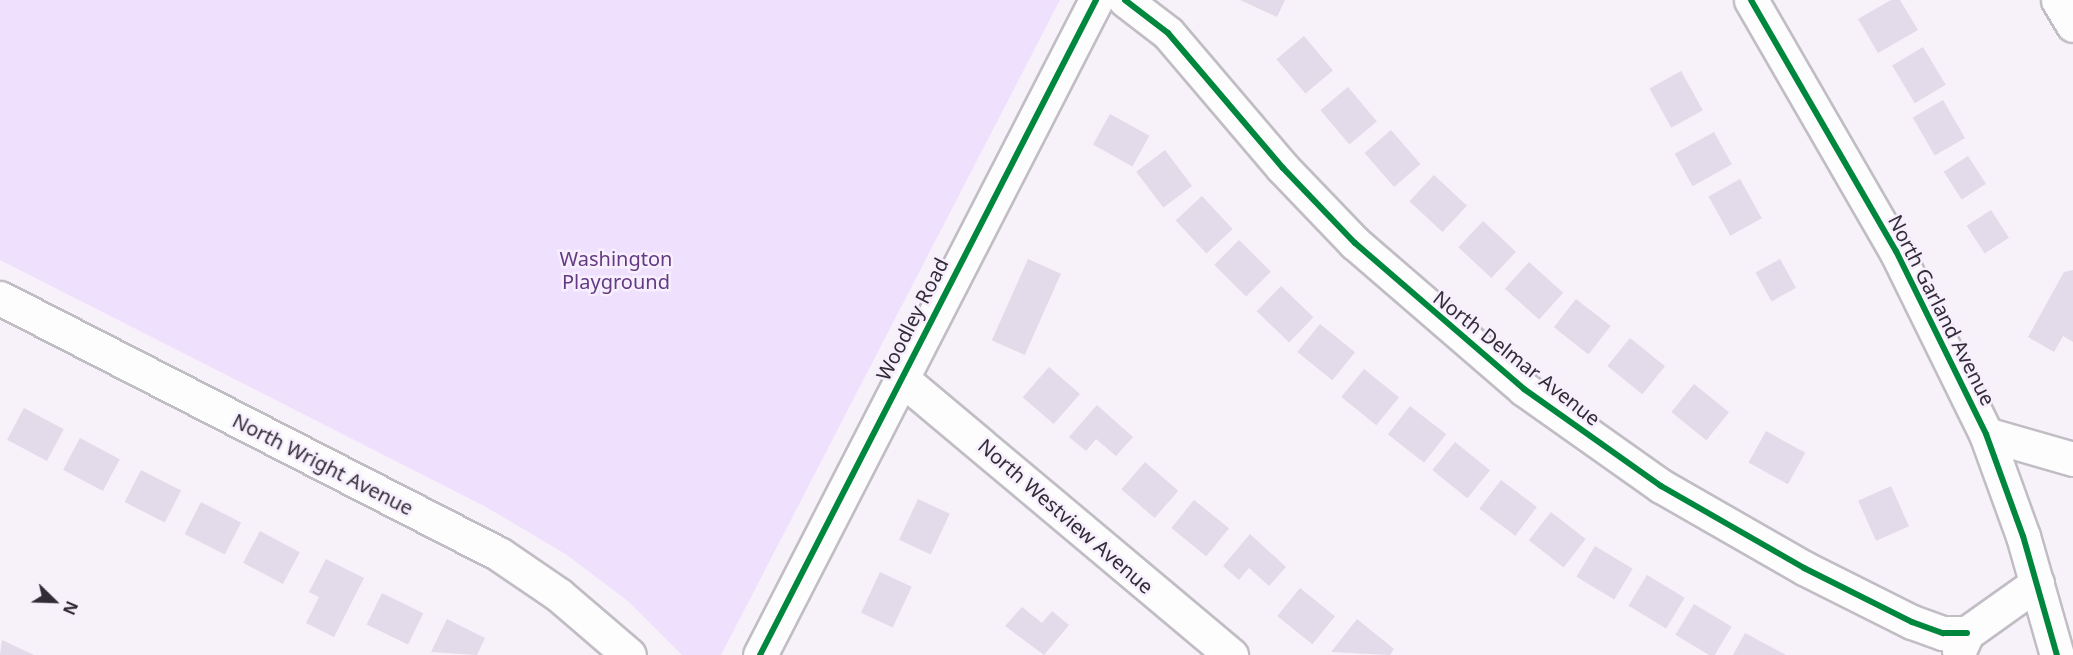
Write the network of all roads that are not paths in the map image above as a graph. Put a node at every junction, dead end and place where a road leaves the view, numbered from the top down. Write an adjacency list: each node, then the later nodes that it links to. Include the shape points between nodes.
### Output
1 (1096, 0): 7 (street, Woodley Road)
2 (1125, 0): 11 (street, North Delmar Avenue, via 1168,33 1283,168 1355,243 1524,389 1661,486 1804,568)
3 (1751, 0): 8 (street, North Garland Avenue, via 1896,251)
4 (2058, 0): 5 (street)
5 (2073, 25)
6 (0, 298): 12 (street, North Wright Avenue, via 499,554 560,595)
7 (901, 378): 13 (street, Woodley Road); 14 (street, North Westview Avenue)
8 (1986, 434): 9 (street); 10 (street, North Garland Avenue)
9 (2073, 459)
10 (2037, 583): 11 (street); 15 (street, North Garland Avenue)
11 (1962, 644)
12 (629, 655)
13 (760, 655)
14 (1232, 655)
15 (2057, 655)

